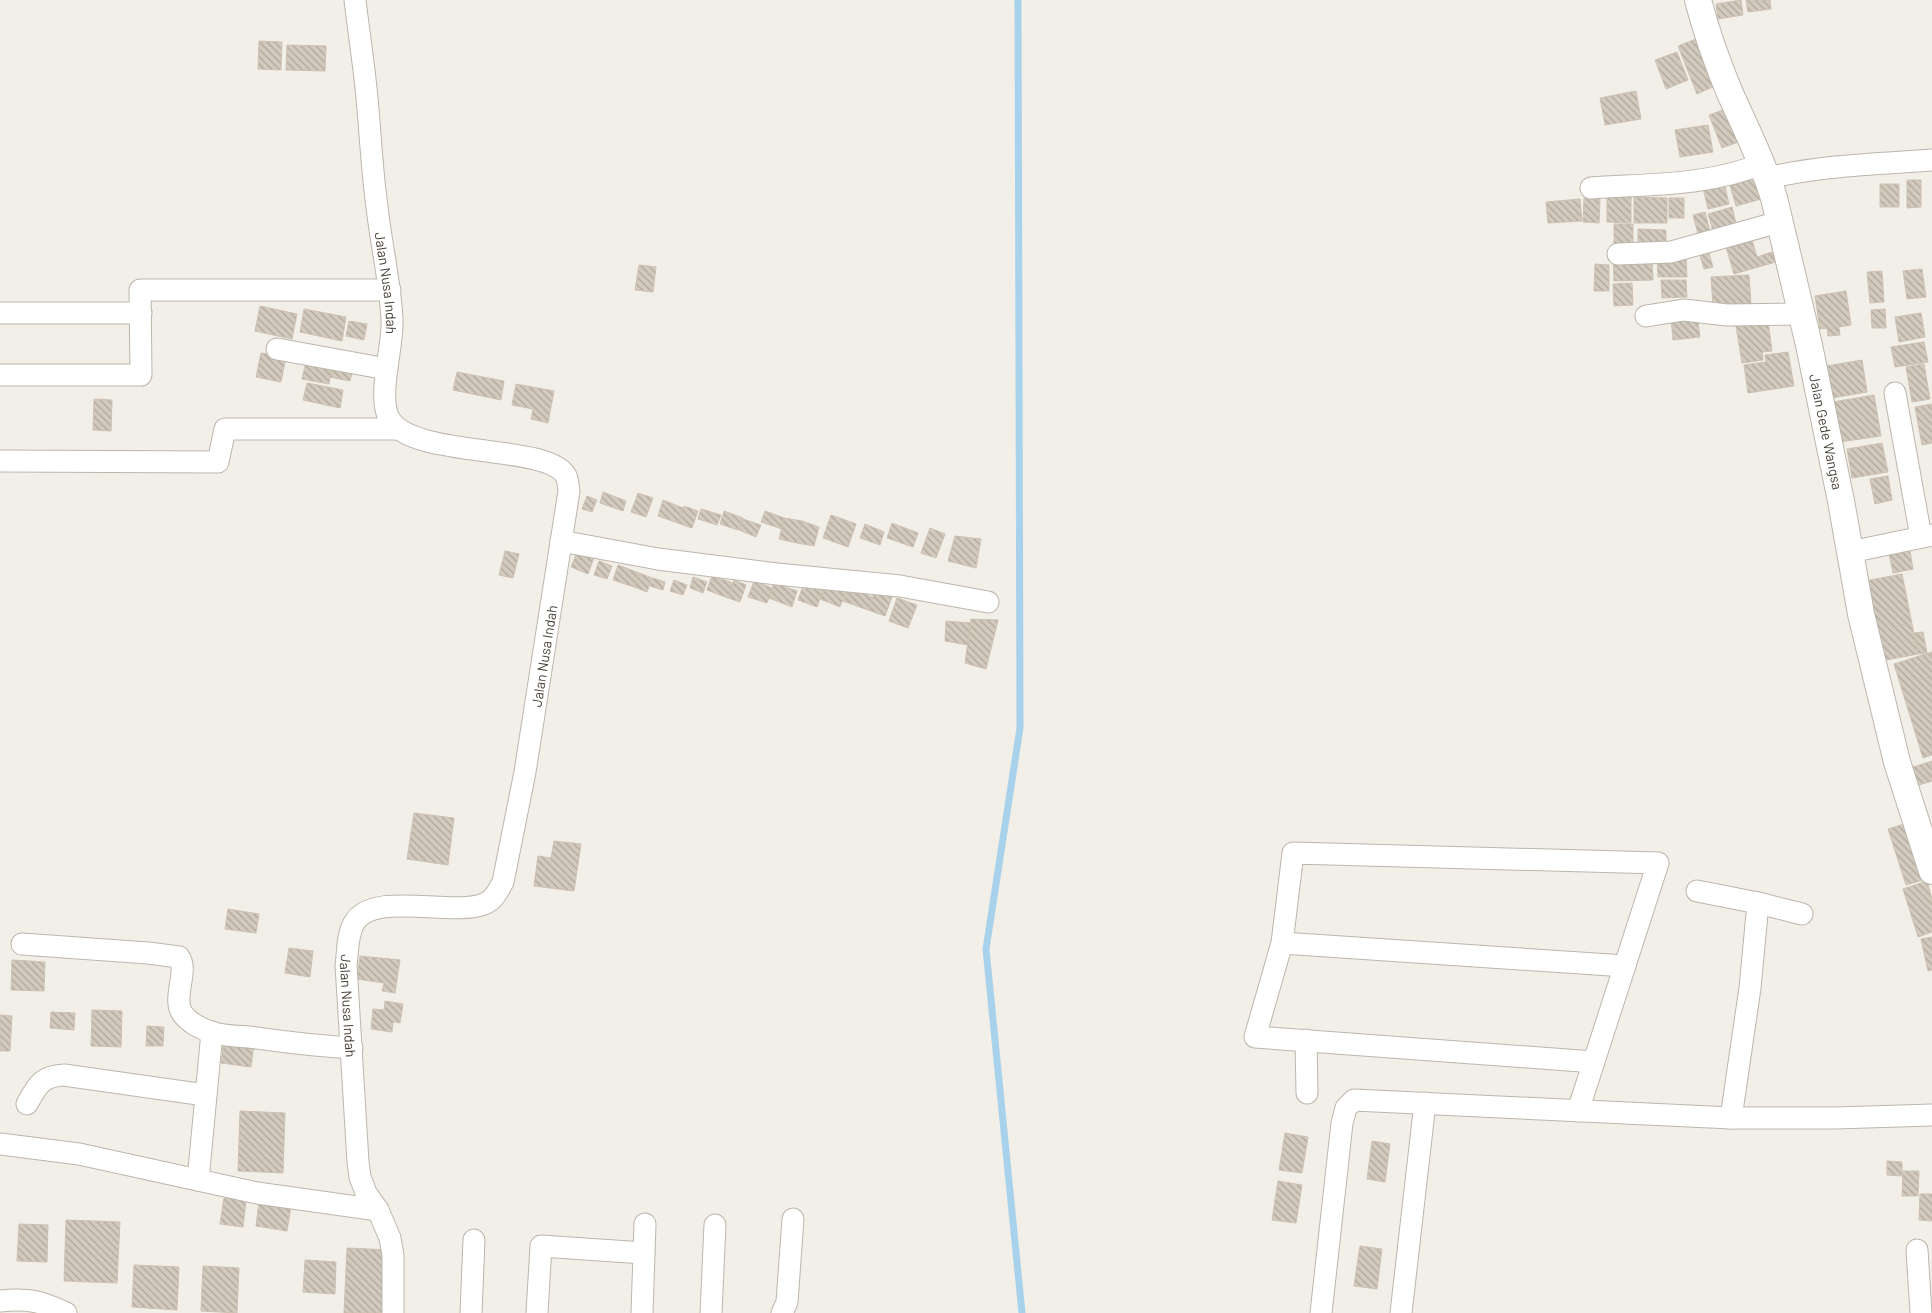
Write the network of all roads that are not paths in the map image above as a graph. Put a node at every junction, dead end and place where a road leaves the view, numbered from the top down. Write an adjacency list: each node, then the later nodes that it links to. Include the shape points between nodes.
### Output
1 (355, 0): 8 (street, Jalan Nusa Indah, via 376,197)
2 (1698, 0): 4 (street, Jalan Gede Wangsa, via 1728,89)
3 (1932, 160): 4 (street)
4 (1764, 171): 5 (street); 6 (street, Jalan Gede Wangsa)
5 (1591, 188)
6 (1779, 222): 7 (street, via 1672,252); 11 (street, Jalan Gede Wangsa)
7 (1618, 254)
8 (390, 290): 10 (street, via 140,290); 14 (street, Jalan Nusa Indah, via 392,323)
9 (0, 313): 10 (street)
10 (140, 313): 15 (street, via 141,375)
11 (1802, 314): 12 (street, via 1727,315 1684,310); 21 (street, Jalan Gede Wangsa)
12 (1646, 316)
13 (277, 349): 14 (street)
14 (387, 369): 17 (street, Jalan Nusa Indah, via 389,418)
15 (0, 375)
16 (1895, 392): 19 (street)
17 (398, 429): 18 (street, via 225,429 218,462); 20 (street, Jalan Nusa Indah, via 427,440 533,458 556,466 565,475 569,491)
18 (0, 461)
19 (1927, 536): 21 (street)
20 (561, 541): 22 (street, via 658,559 900,586); 32 (street, Jalan Nusa Indah, via 526,772 504,882 495,896 484,904 458,908 379,907 362,913 353,924 346,965)
21 (1850, 552): 23 (street, Jalan Gede Wangsa, via 1860,614 1883,706)
22 (988, 602)
23 (1932, 869)
24 (1697, 891): 25 (street)
25 (1758, 903): 26 (street); 40 (street, via 1750,988)
26 (1802, 914)
27 (1282, 943): 29 (street); 29 (street, via 1293,853 1658,863); 31 (street, via 1255,1037)
28 (22, 944): 30 (street, via 179,957 182,961 180,1009 194,1024)
29 (1625, 966): 33 (street)
30 (212, 1032): 32 (street); 35 (street)
31 (1306, 1040): 33 (street); 34 (street)
32 (352, 1048): 43 (street, Jalan Nusa Indah, via 360,1177)
33 (1594, 1062): 38 (street)
34 (1308, 1093)
35 (205, 1095): 37 (street, via 64,1075 44,1079); 42 (street)
36 (1425, 1103): 38 (street); 58 (street, via 1354,1100 1346,1108); 59 (street)
37 (27, 1104)
38 (1578, 1110): 40 (street)
39 (1932, 1114): 40 (street)
40 (1731, 1118)
41 (0, 1144): 42 (street, via 78,1154)
42 (198, 1180): 43 (street, via 276,1196)
43 (378, 1210): 52 (street, Jalan Nusa Indah, via 390,1238 393,1255)
44 (793, 1219): 57 (street, via 787,1302)
45 (645, 1224): 49 (street)
46 (715, 1225): 56 (street)
47 (474, 1240): 53 (street)
48 (1917, 1250): 60 (street)
49 (644, 1253): 54 (street, via 541,1246); 55 (street)
50 (0, 1301): 51 (street, via 38,1301)
51 (66, 1313)
52 (393, 1313)
53 (471, 1313)
54 (537, 1313)
55 (642, 1313)
56 (710, 1313)
57 (782, 1313)
58 (1321, 1313)
59 (1401, 1313)
60 (1921, 1313)

